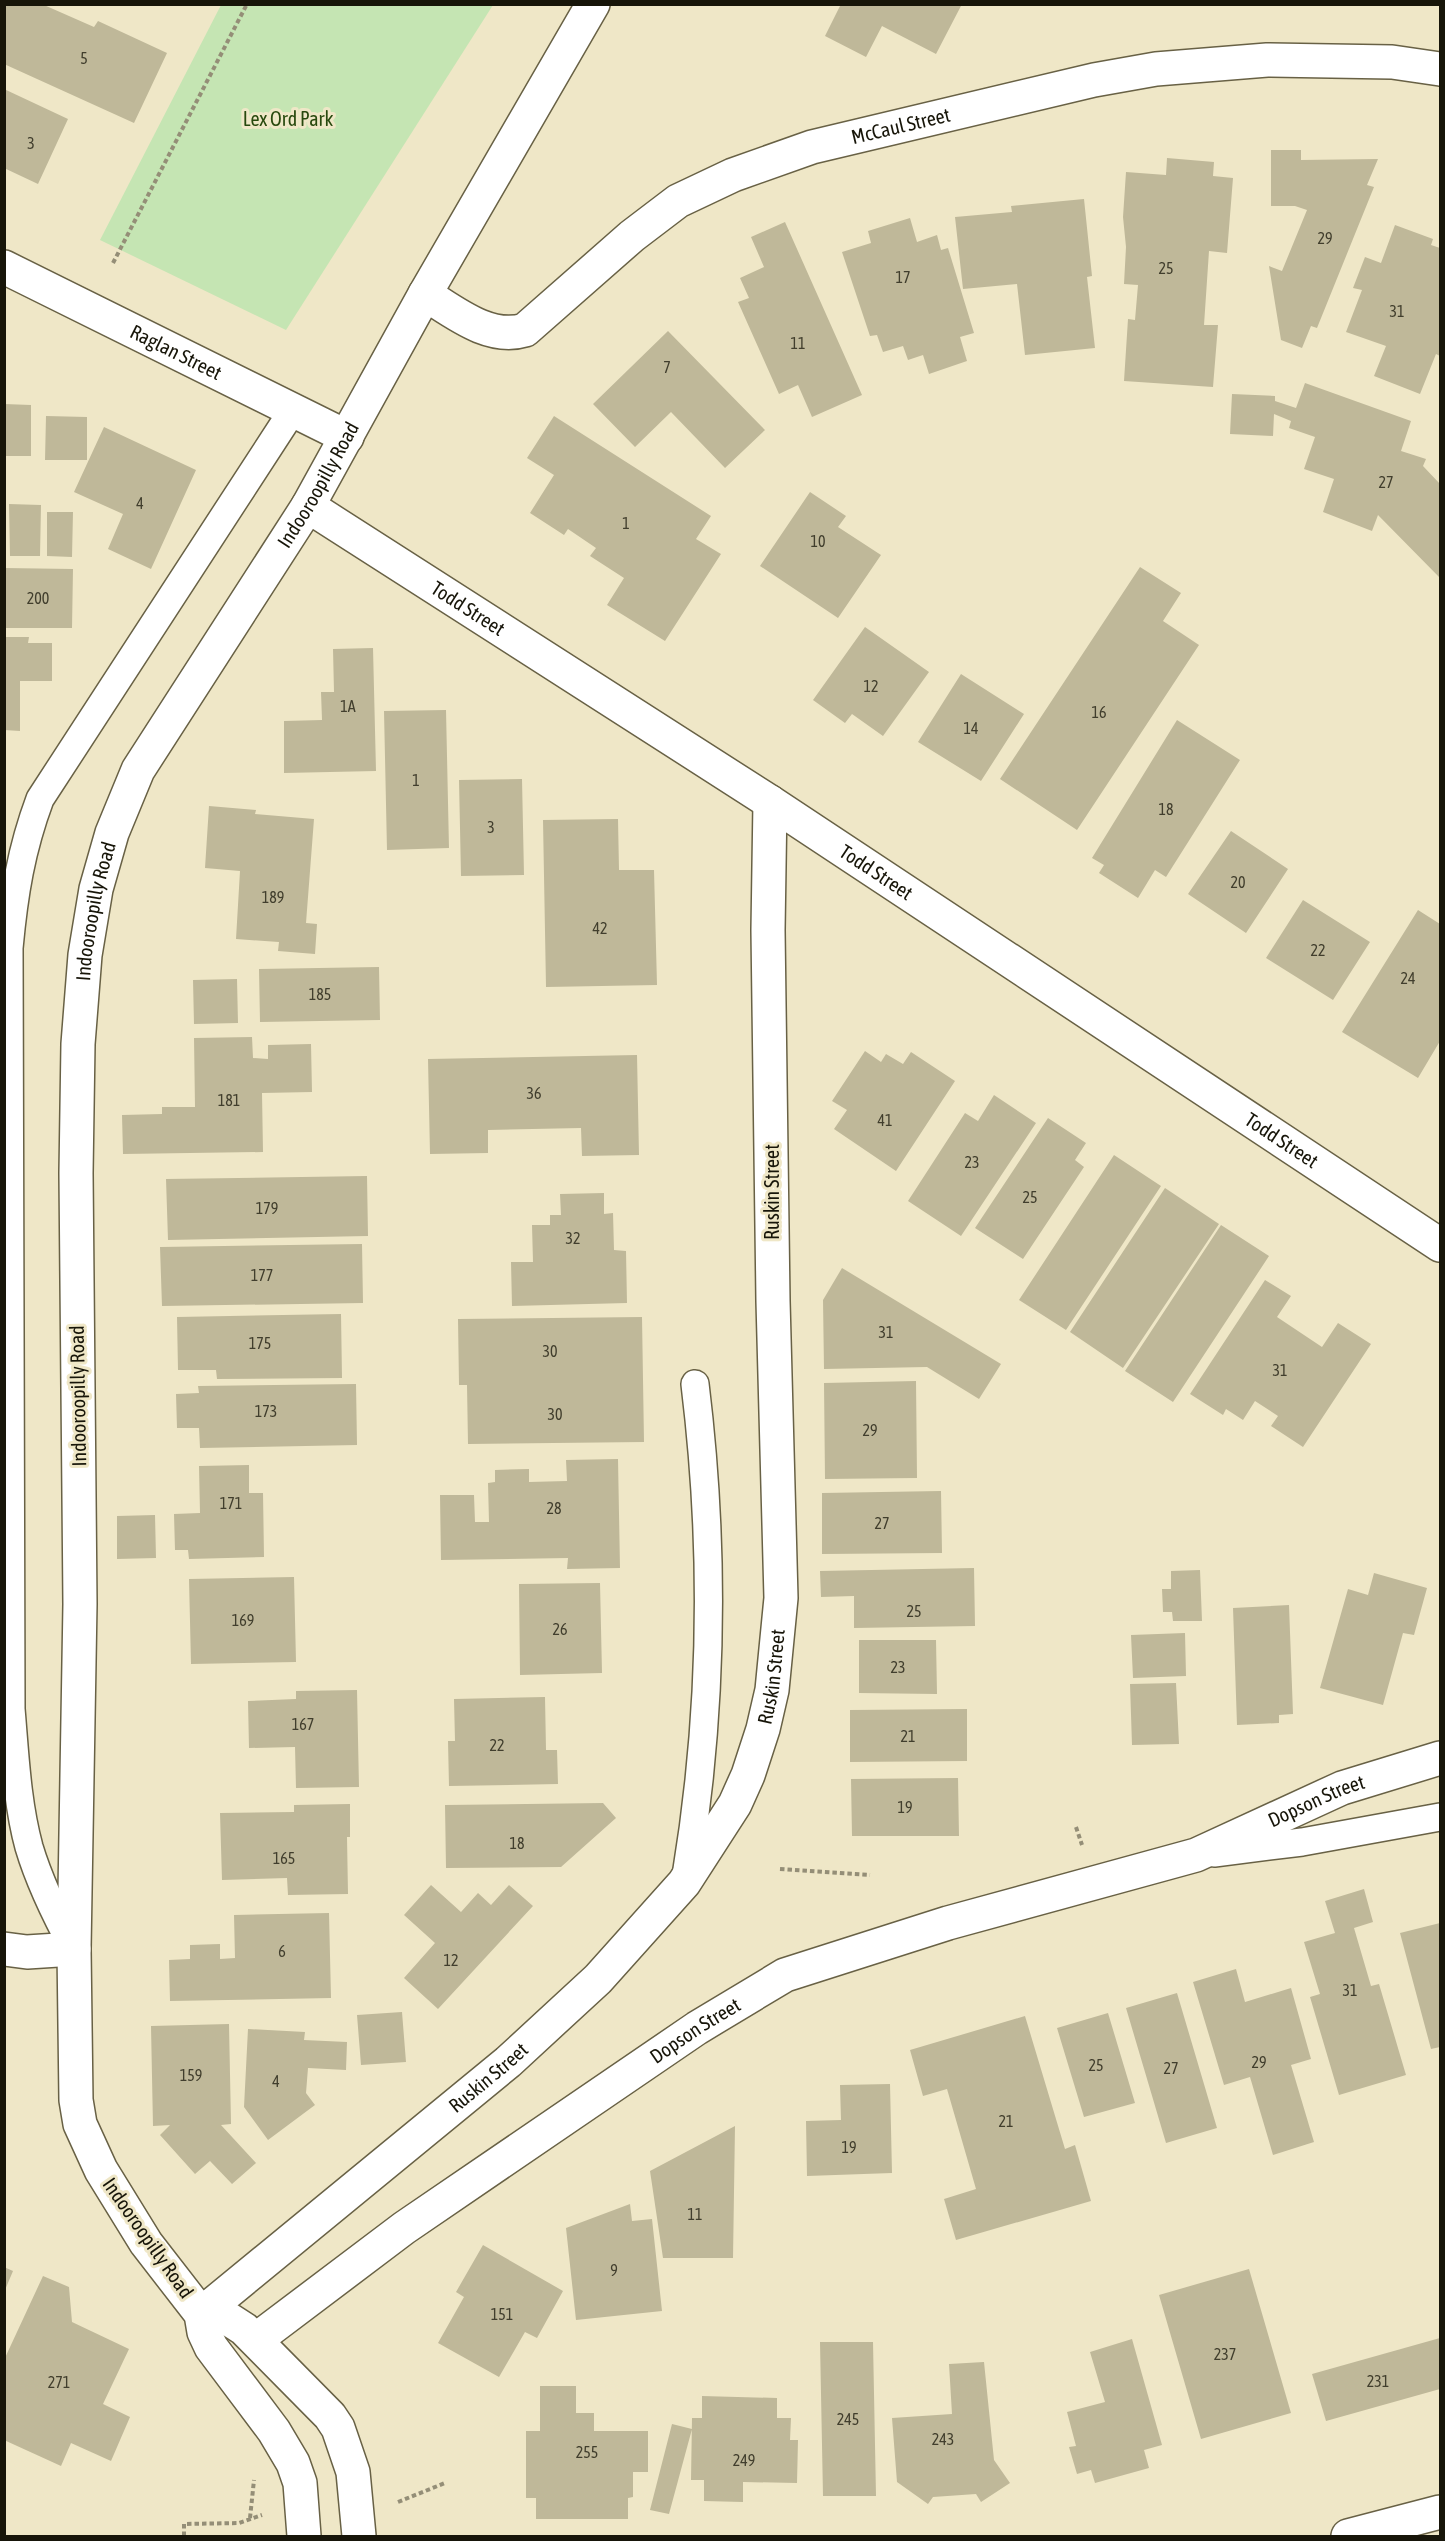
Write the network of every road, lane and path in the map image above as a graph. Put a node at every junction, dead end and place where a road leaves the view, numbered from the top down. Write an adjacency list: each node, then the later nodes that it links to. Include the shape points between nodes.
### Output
1 (247, 4): 4 (path)
2 (593, 4): 6 (street, Indooroopilly Road)
3 (1440, 69): 6 (street, McCaul Street, via 1392,62 1267,60 1156,69 1094,80 836,140 733,175 661,213 525,330 511,333 483,328)
4 (113, 263)
5 (4, 267): 7 (street, Raglan Street)
6 (425, 294): 8 (street, Indooroopilly Road)
7 (293, 410): 8 (street, Raglan Street); 22 (lane, Indooroopilly Road, via 40,799 25,839 14,890 9,948 10,1709 29,1845 45,1894)
8 (347, 436): 9 (street, Indooroopilly Road)
9 (308, 506): 10 (street, Todd Street); 22 (street, Indooroopilly Road, via 138,770 112,833 85,955 77,1126 80,1604)
10 (770, 802): 11 (street, Todd Street); 20 (street, Ruskin Street, via 768,930 779,1625 769,1700 748,1775 724,1822)
11 (1440, 1245)
12 (695, 1384): 20 (lane, via 708,1524 709,1611 701,1758)
13 (1440, 1758): 17 (street, Dopson Street, via 1342,1788)
14 (1440, 1817): 17 (lane, Dopson Street, via 1302,1842)
15 (1076, 1827): 16 (path)
16 (1083, 1847)
17 (1196, 1855): 24 (street, Dopson Street, via 948,1923 785,1975 697,2028 414,2222)
18 (780, 1869): 19 (path)
19 (870, 1875)
20 (684, 1883): 23 (street, Ruskin Street, via 611,1965 508,2062)
21 (4, 1949): 22 (street)
22 (74, 1949): 23 (street, Indooroopilly Road, via 75,2085 80,2124 91,2152 129,2218)
23 (201, 2314): 24 (street, Indooroopilly Road, via 227,2318); 30 (street, Indooroopilly Road, via 211,2347 293,2463 300,2489)
24 (257, 2339): 31 (street, Indooroopilly Road, via 338,2428 353,2472)
25 (445, 2482): 26 (path)
26 (396, 2502)
27 (1440, 2512): 32 (street)
28 (260, 2515): 29 (path, via 239,2523 184,2524)
29 (184, 2536)
30 (304, 2536)
31 (359, 2536)
32 (1348, 2536)

